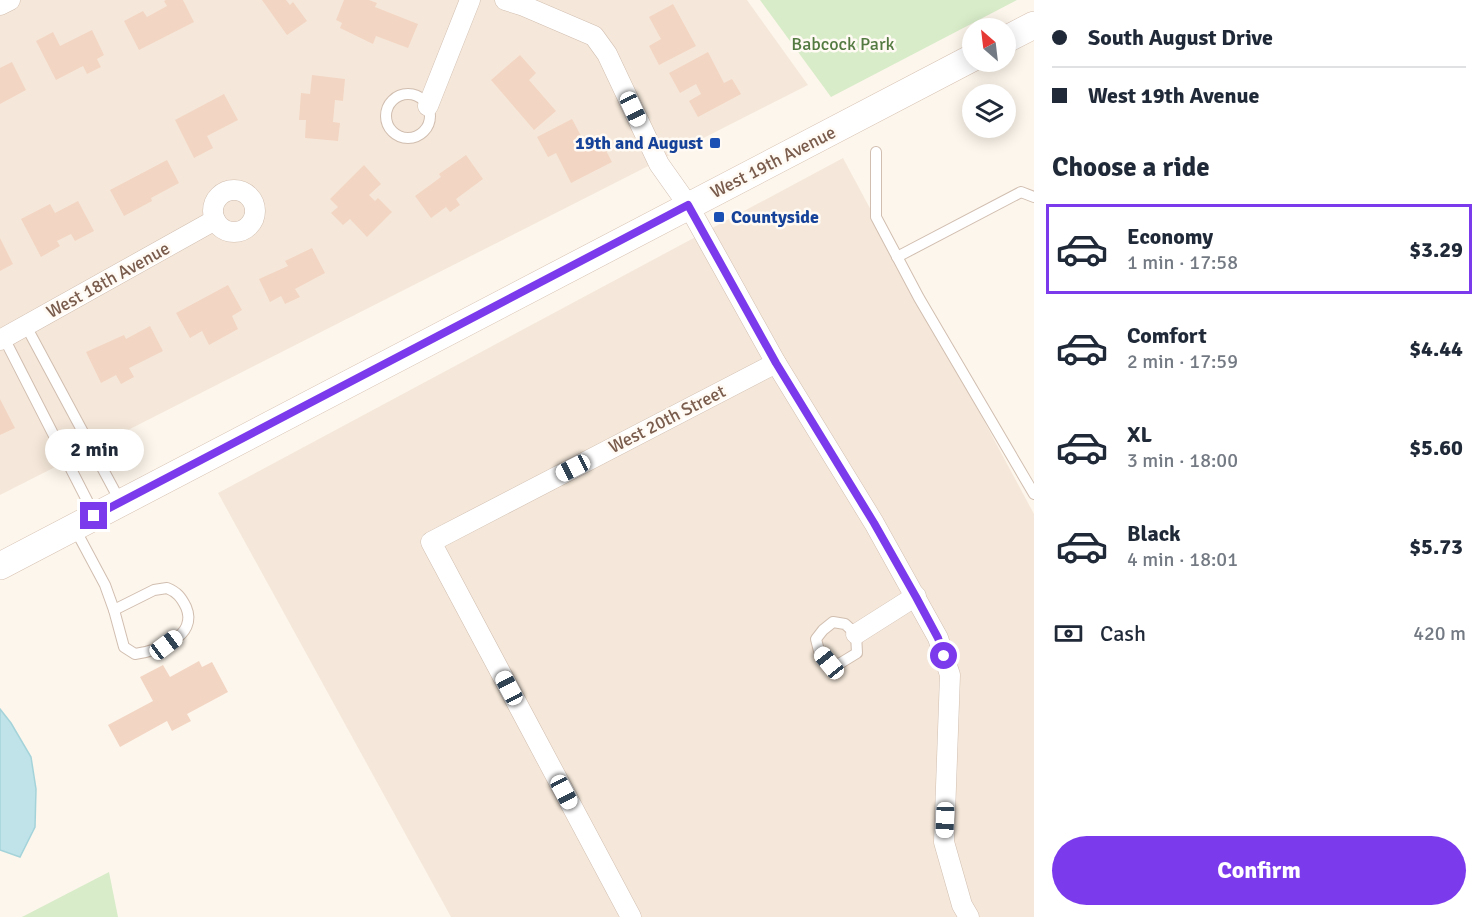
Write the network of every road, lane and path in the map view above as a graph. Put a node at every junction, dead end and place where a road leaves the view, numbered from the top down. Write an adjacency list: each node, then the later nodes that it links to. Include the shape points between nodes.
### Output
1 (10, 0): 4 (street)
2 (470, 0): 8 (street)
3 (505, 0): 11 (street, via 594,36 608,54 659,164)
4 (0, 5)
5 (1034, 25): 6 (street)
6 (1016, 34)
7 (962, 63): 11 (street, West 19th Avenue)
8 (428, 106): 8 (lane, via 429,121 421,134 408,138 391,130 386,115 393,100 409,94)
9 (876, 152): 13 (lane, via 876,217)
10 (1034, 197): 13 (lane, via 1021,192)
11 (688, 205): 16 (street); 18 (street, West 19th Avenue)
12 (215, 220): 14 (street, West 18th Avenue)
13 (897, 257): 17 (lane)
14 (26, 326): 15 (street, West 18th Avenue); 18 (lane)
15 (2, 339): 19 (lane)
16 (776, 363): 21 (street); 24 (street, West 20th Street, via 431,542)
17 (1034, 494)
18 (121, 502): 19 (street, West 19th Avenue)
19 (84, 521): 20 (street, West 19th Avenue); 22 (lane)
20 (0, 566)
21 (916, 597): 23 (street); 25 (street, via 938,638 950,675 944,842)
22 (114, 610): 22 (lane, via 124,647 135,654 166,645 188,623 182,599 176,591 166,588)
23 (856, 634)
24 (631, 917)
25 (969, 917)

